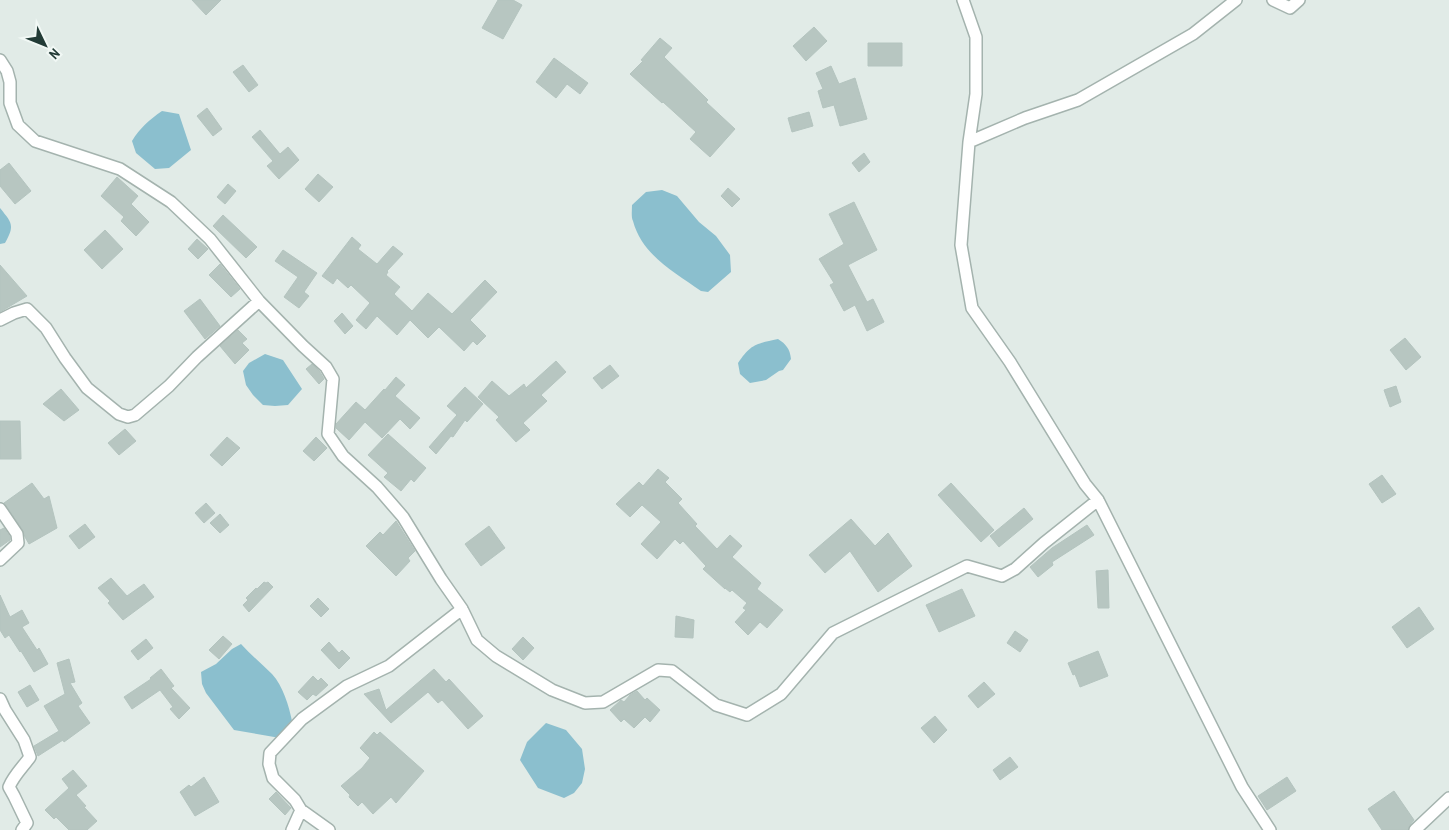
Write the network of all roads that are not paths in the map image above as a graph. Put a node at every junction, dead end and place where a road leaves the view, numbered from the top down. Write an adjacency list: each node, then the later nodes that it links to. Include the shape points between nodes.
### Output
1 (963, 0): 6 (street, via 976,37 976,94)
2 (1236, 0): 6 (street, via 1193,34 1078,100)
3 (1273, 0): 4 (street, via 1290,8)
4 (1299, 0)
5 (0, 60): 7 (street, via 7,70 10,103 18,125 29,136 35,141 120,168 171,202 210,239)
6 (969, 142): 9 (street, via 961,245 972,308)
7 (258, 301): 8 (street, via 162,392 136,415 128,417 119,414 87,388 46,328 27,309); 12 (street, via 326,367 333,379 328,434 343,456 377,487 403,517 440,579)
8 (0, 320)
9 (1098, 500): 12 (street, via 1015,570 1002,576 967,566 833,633 780,694 747,715 716,705 672,671 658,670 603,702 585,703 552,690 496,656 477,640); 19 (street, via 1242,786)
10 (0, 509): 11 (street, via 17,534 18,543)
11 (0, 560)
12 (462, 608): 15 (street, via 389,666 346,686 302,719 270,753 273,778 295,800)
13 (0, 699): 16 (street, via 30,757 9,787 27,822)
14 (1449, 798): 20 (street)
15 (300, 810): 17 (street); 18 (street)
16 (22, 830)
17 (292, 830)
18 (329, 830)
19 (1270, 830)
20 (1415, 830)

